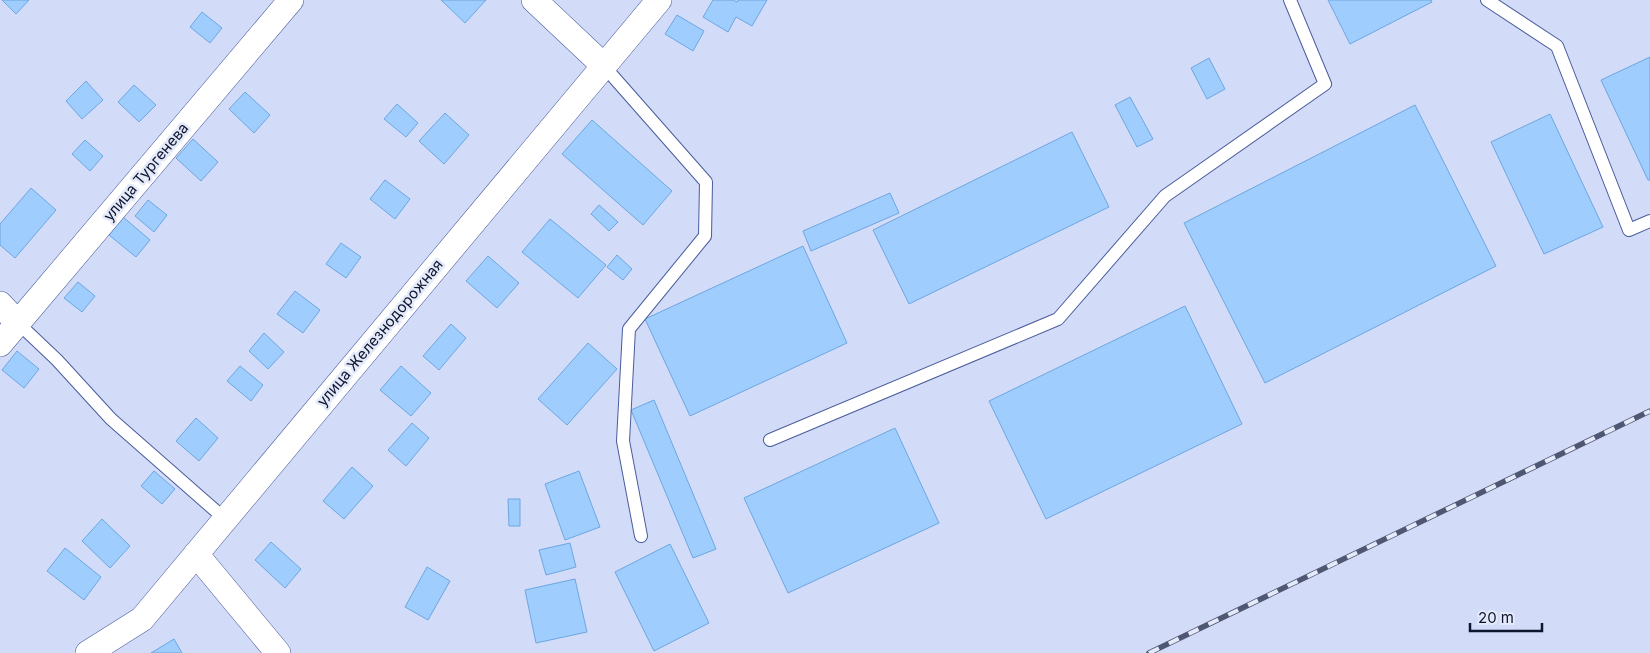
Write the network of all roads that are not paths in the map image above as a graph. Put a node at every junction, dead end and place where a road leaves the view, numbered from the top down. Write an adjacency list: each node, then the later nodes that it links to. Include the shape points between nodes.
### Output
1 (291, 0): 9 (street, улица Тургенева)
2 (534, 0): 6 (street)
3 (659, 0): 6 (street, улица Железнодорожная)
4 (1290, 0): 11 (lane, via 1325,84 1165,196 1058,319)
5 (1487, 0): 7 (lane, via 1557,46 1629,230)
6 (603, 65): 12 (street, улица Железнодорожная); 13 (lane, via 706,182 705,236 629,329 623,441)
7 (1650, 221)
8 (0, 304): 9 (street)
9 (18, 323): 10 (street, улица Тургенева); 12 (lane, via 111,419)
10 (0, 344)
11 (770, 440)
12 (225, 519): 14 (street, улица Железнодорожная)
13 (641, 536)
14 (196, 554): 15 (street, улица Железнодорожная, via 142,619); 16 (street)
15 (88, 653)
16 (278, 653)

